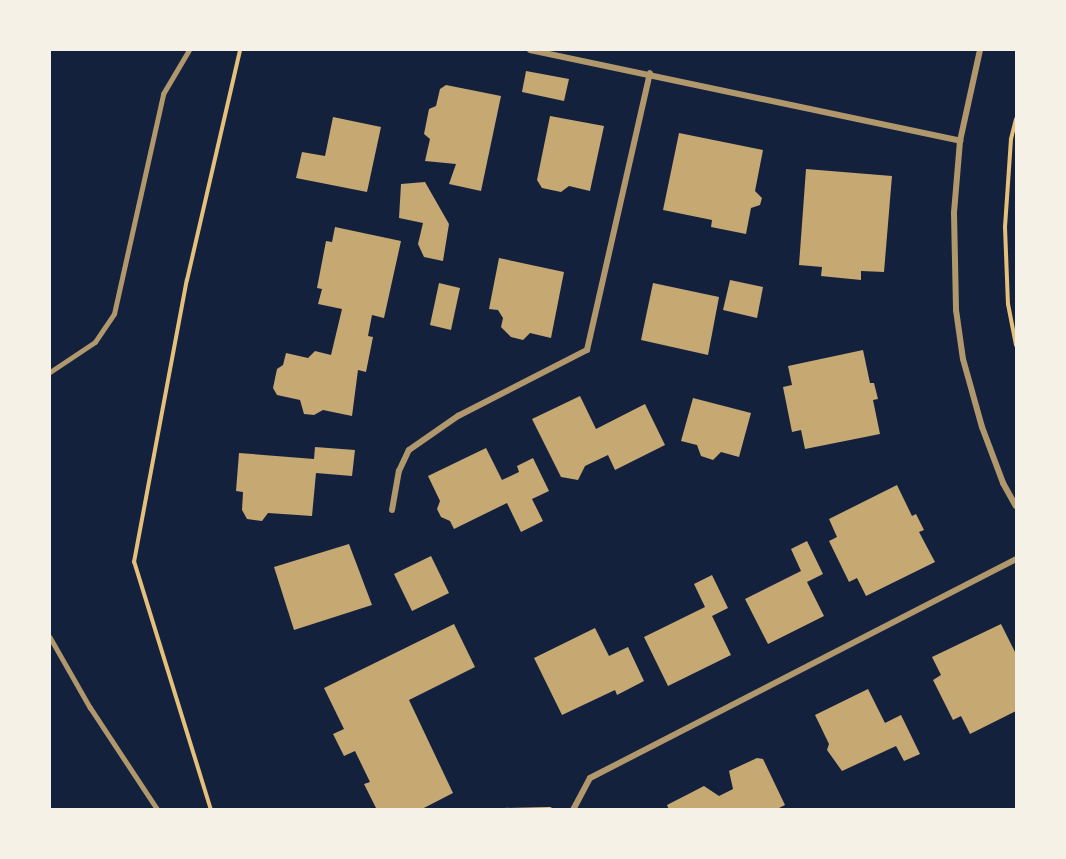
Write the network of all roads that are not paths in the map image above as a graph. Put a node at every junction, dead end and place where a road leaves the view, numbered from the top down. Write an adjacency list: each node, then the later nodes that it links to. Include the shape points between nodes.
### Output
1 (189, 50): 6 (lane, via 163,94 114,314 95,342)
2 (530, 50): 4 (street)
3 (980, 50): 5 (street)
4 (650, 73): 5 (street); 8 (street, via 587,350 458,416 409,450 399,471)
5 (960, 141): 7 (street, via 953,256 963,359 982,427 1003,483)
6 (50, 372)
7 (1017, 506)
8 (393, 510)
9 (1017, 559): 12 (street, via 590,778)
10 (50, 637): 11 (lane, via 90,707)
11 (158, 810)
12 (573, 810)

